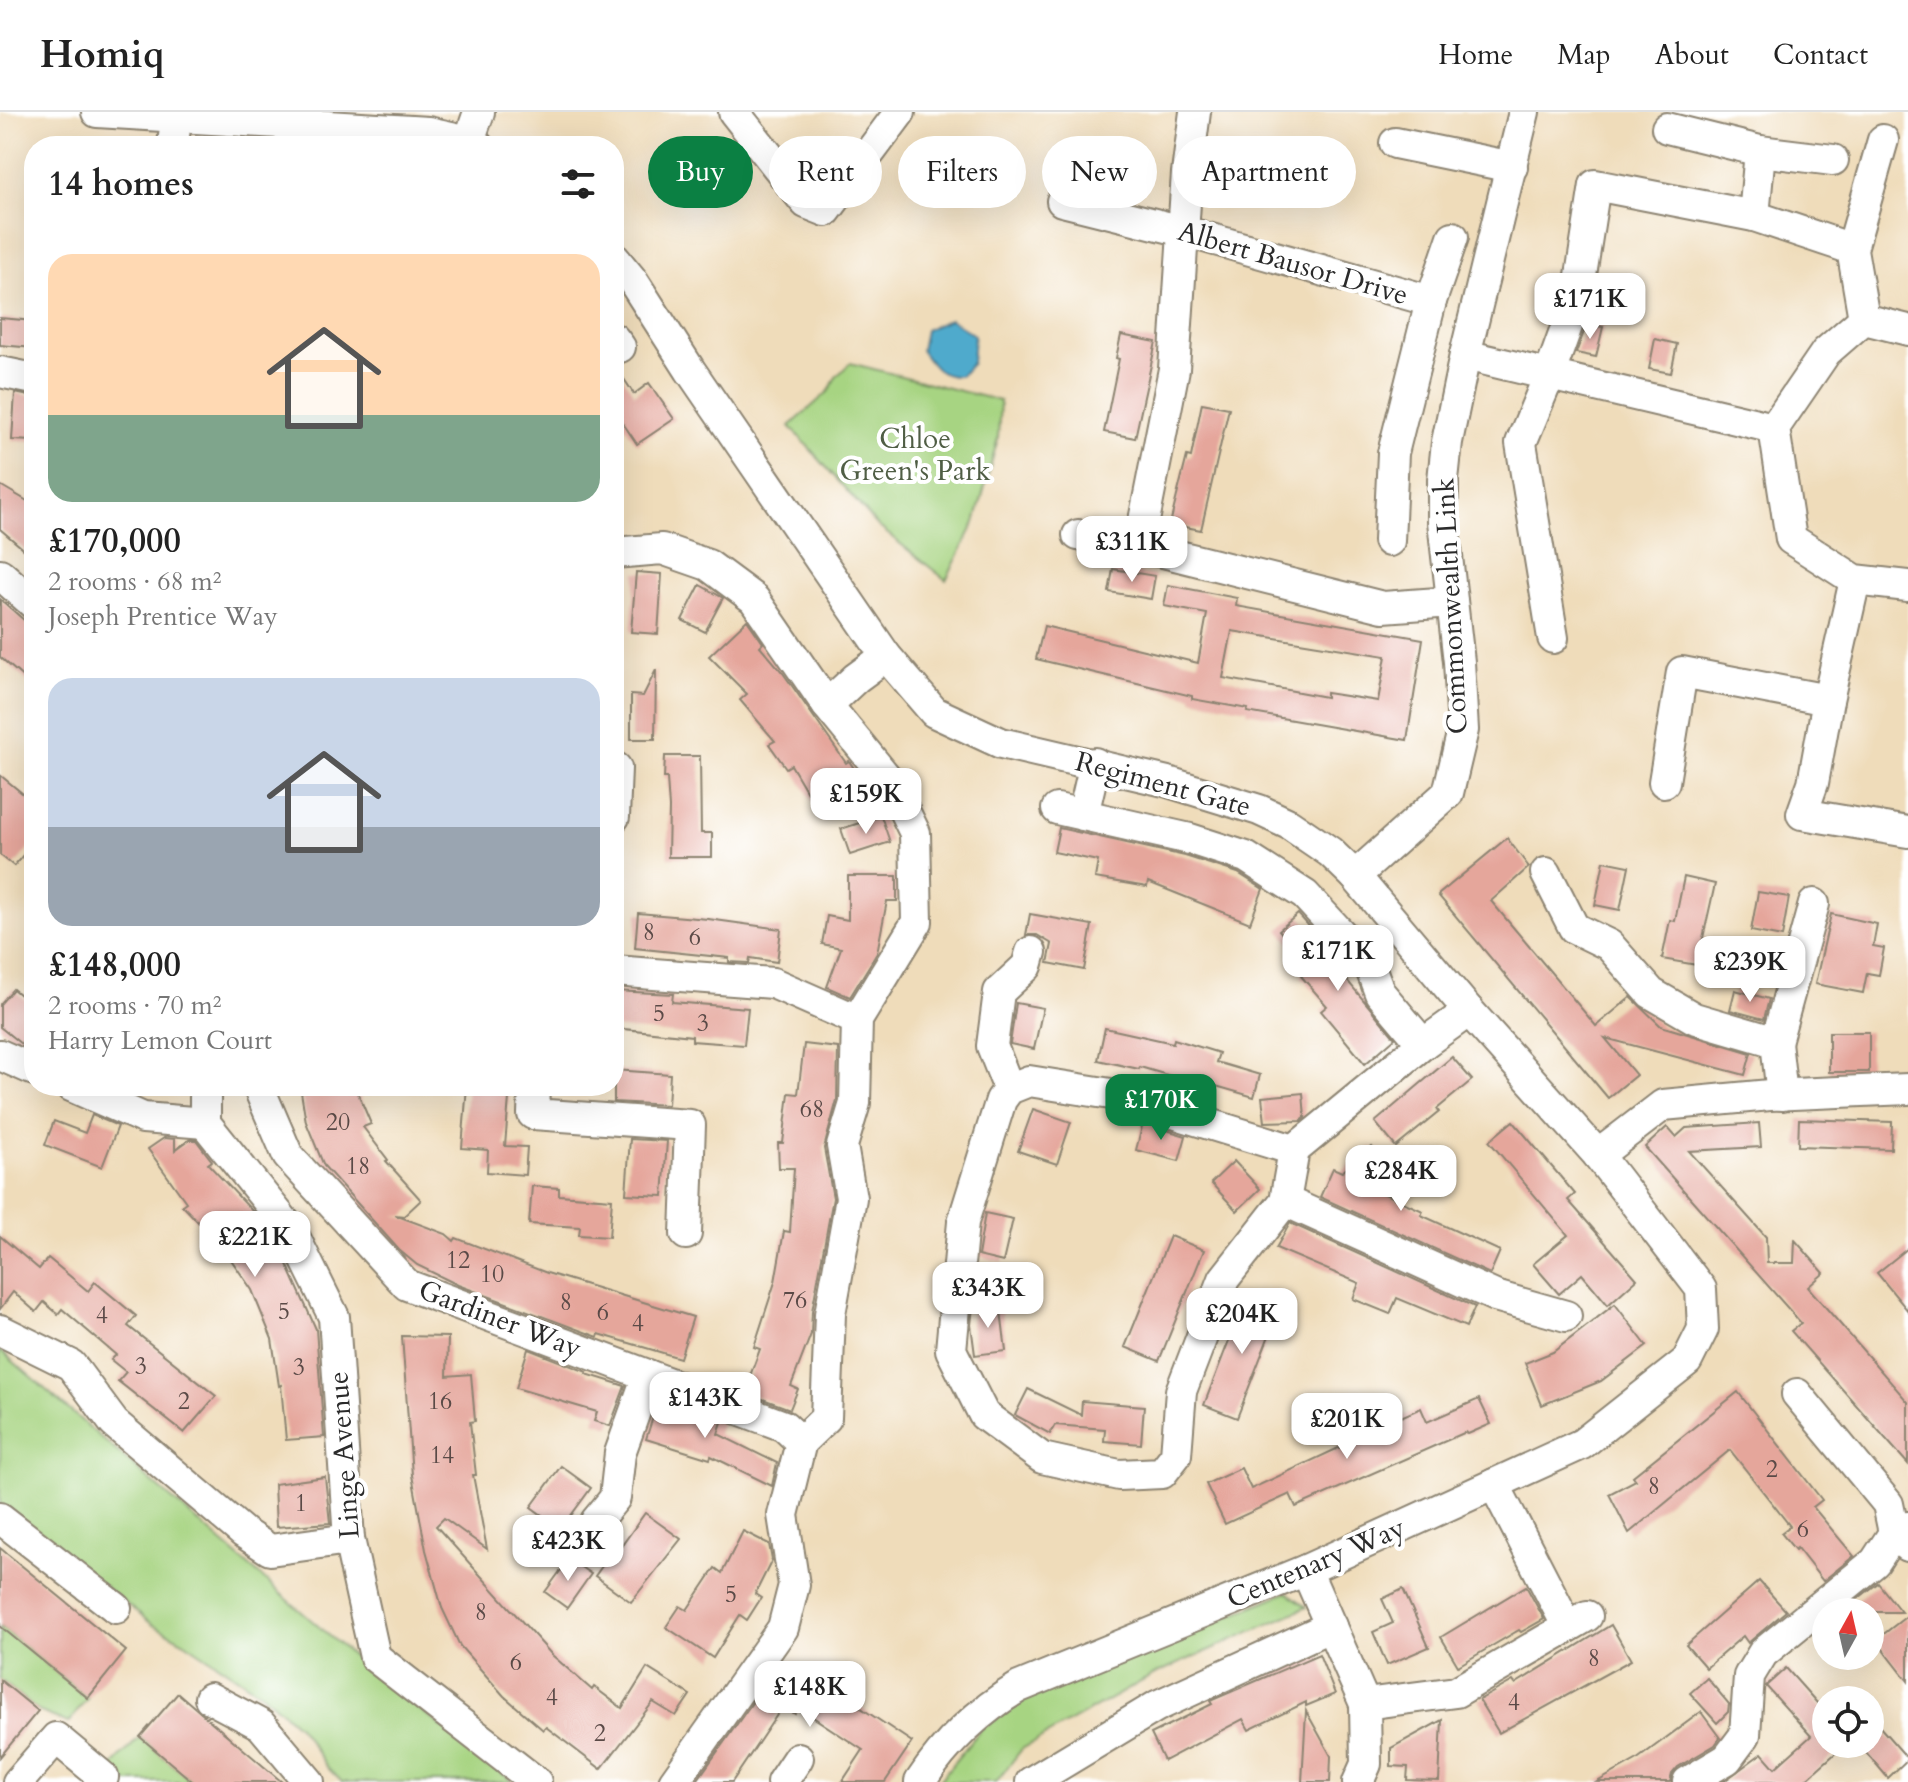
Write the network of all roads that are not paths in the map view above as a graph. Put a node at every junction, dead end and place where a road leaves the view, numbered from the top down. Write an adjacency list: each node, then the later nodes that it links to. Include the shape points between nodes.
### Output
1 (97, 112): 8 (street)
2 (479, 112): 12 (street)
3 (734, 112): 4 (street, via 806,203 826,211)
4 (900, 112)
5 (1195, 112): 20 (street)
6 (1524, 112): 17 (street, Commonwealth Link)
7 (1667, 128): 15 (street)
8 (174, 132): 9 (street)
9 (319, 136)
10 (403, 136): 11 (street)
11 (443, 136)
12 (475, 136)
13 (1883, 140): 22 (street)
14 (1395, 143): 17 (street)
15 (1760, 151): 16 (street); 19 (street)
16 (1833, 160)
17 (1512, 167): 27 (street, Commonwealth Link)
18 (1090, 208): 20 (street, Albert Bausor Drive)
19 (1754, 216): 22 (street); 29 (street, via 1595,185 1578,295)
20 (1183, 231): 24 (street, Albert Bausor Drive); 34 (street, via 1174,369)
21 (1453, 237): 24 (street, Albert Bausor Drive)
22 (1852, 249): 25 (street)
23 (624, 270): 42 (street, Regiment Gate)
24 (1431, 301): 33 (street, Albert Bausor Drive, via 1393,453)
25 (1864, 319): 26 (street); 31 (street, via 1826,352)
26 (1908, 330)
27 (1465, 355): 29 (street); 40 (street, Commonwealth Link, via 1443,480)
28 (0, 372): 30 (street)
29 (1549, 376): 31 (street); 41 (street, via 1521,443)
30 (24, 377)
31 (1774, 428): 37 (street, via 1791,539)
32 (1078, 535): 34 (street)
33 (1389, 541)
34 (1139, 546): 40 (street, via 1383,607)
35 (624, 552): 44 (street, via 662,549 708,565 754,599)
36 (0, 574): 39 (street)
37 (1855, 580): 38 (street); 43 (street)
38 (1908, 586)
39 (24, 595)
40 (1452, 602): 49 (street, Commonwealth Link, via 1463,730 1448,793)
41 (1553, 638)
42 (886, 656): 44 (street); 45 (street, Regiment Gate, via 934,712 1001,743)
43 (1828, 700): 46 (street, via 1682,672); 47 (street, via 1802,814)
44 (827, 705): 54 (street, via 890,782 915,833 917,922)
45 (1095, 763): 49 (street, Regiment Gate, via 1259,810 1330,852); 56 (street, via 1070,812 1246,857 1305,895 1369,964 1380,993)
46 (1664, 782)
47 (1908, 832)
48 (1546, 873): 55 (street, via 1574,928 1609,945 1651,993 1694,1018)
49 (1355, 876): 53 (street, Regiment Gate)
50 (1814, 904): 55 (street)
51 (1031, 952): 59 (street, via 1027,966 999,992 992,1046)
52 (624, 972): 54 (street, via 773,983)
53 (1469, 1011): 56 (street); 68 (street, Regiment Gate)
54 (857, 1020): 76 (street, via 855,1103 842,1146 851,1198 830,1314 826,1418)
55 (1776, 1042): 61 (street)
56 (1423, 1044): 67 (street)
57 (0, 1055): 58 (street)
58 (24, 1066)
59 (1009, 1089): 67 (street, via 1029,1081 1111,1094); 69 (street, via 963,1222 951,1350 984,1415 1042,1458 1119,1475 1162,1473 1176,1455 1181,1391 1224,1279)
60 (1908, 1089): 61 (street)
61 (1782, 1095): 68 (street, via 1663,1105)
62 (94, 1096): 66 (street, via 143,1118)
63 (205, 1096): 66 (street)
64 (262, 1096): 74 (street, Gardiner Way, via 288,1156 407,1285)
65 (534, 1096): 70 (street, via 533,1114 690,1125)
66 (205, 1123): 81 (street, Linge Avenue, via 291,1230 334,1317)
67 (1294, 1150): 69 (street)
68 (1598, 1155): 72 (street, Regiment Gate, via 1701,1289)
69 (1285, 1201): 71 (street, via 1495,1296)
70 (686, 1234)
71 (1566, 1316)
72 (1703, 1329): 77 (street, Centenary Way, via 1687,1361 1582,1444)
73 (0, 1330): 81 (street, via 71,1365 114,1423 270,1550)
74 (648, 1375): 76 (street, Gardiner Way, via 784,1426); 79 (street, via 620,1453 615,1498)
75 (1797, 1394): 80 (street, via 1888,1504)
76 (801, 1442): 91 (street, via 783,1515 794,1585 783,1628)
77 (1494, 1484): 82 (street, Centenary Way); 86 (street, via 1578,1622 1456,1692)
78 (0, 1518): 83 (street)
79 (596, 1521)
80 (1903, 1536): 95 (street, via 1763,1653 1749,1676 1745,1735 1727,1759)
81 (349, 1539): 90 (street, Linge Avenue, via 375,1657)
82 (1306, 1570): 84 (street); 92 (street, Centenary Way, via 1019,1687 979,1714 939,1753)
83 (116, 1608)
84 (1331, 1626): 86 (street); 93 (street, via 1157,1706)
85 (210, 1698): 89 (street, via 261,1725)
86 (1365, 1704): 94 (street, via 1366,1764)
87 (18, 1782): 88 (street, via 56,1738 103,1777)
88 (99, 1782)
89 (309, 1782)
90 (536, 1782)
91 (674, 1782)
92 (920, 1782)
93 (1031, 1782)
94 (1358, 1782)
95 (1688, 1782)

